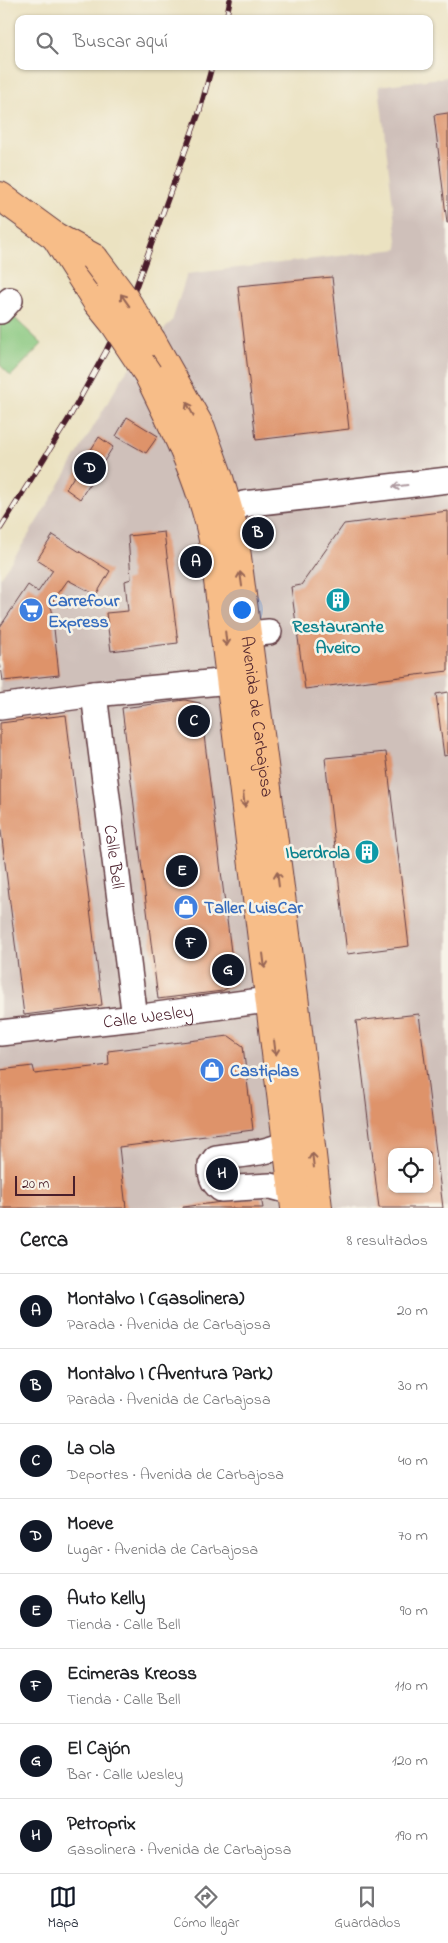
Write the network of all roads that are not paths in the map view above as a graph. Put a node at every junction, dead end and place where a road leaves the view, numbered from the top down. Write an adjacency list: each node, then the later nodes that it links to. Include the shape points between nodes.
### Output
1 (0, 196): 2 (main road)
2 (56, 237): 3 (main road, Avenida de Carbajosa, one-way to 2, bridge, via 200,428 124,298 94,258); 6 (main road, Avenida de Carbajosa, bridge, via 148,374)
3 (219, 478): 5 (street, via 242,489); 6 (main road, Avenida de Carbajosa)
4 (448, 480): 5 (street, one-way to 5)
5 (297, 498): 6 (street, via 244,504)
6 (220, 516): 7 (main road, Avenida de Carbajosa, one-way to 7); 10 (main road, Avenida de Carbajosa, one-way to 6, via 258,633 233,526)
7 (230, 681): 8 (street); 10 (main road, Avenida de Carbajosa, one-way to 10)
8 (94, 694): 9 (street); 11 (street, Calle Bell)
9 (0, 707)
10 (281, 998): 11 (street, Calle Wesley); 13 (main road, Avenida de Carbajosa, one-way to 13); 15 (main road, Avenida de Carbajosa, one-way to 10)
11 (135, 1018): 12 (street, Calle Wesley)
12 (0, 1033)
13 (287, 1143): 14 (main road, Avenida de Carbajosa); 14 (street, via 267,1150 216,1158 211,1165 211,1176 221,1189 271,1186)
14 (294, 1200)
15 (318, 1208)

